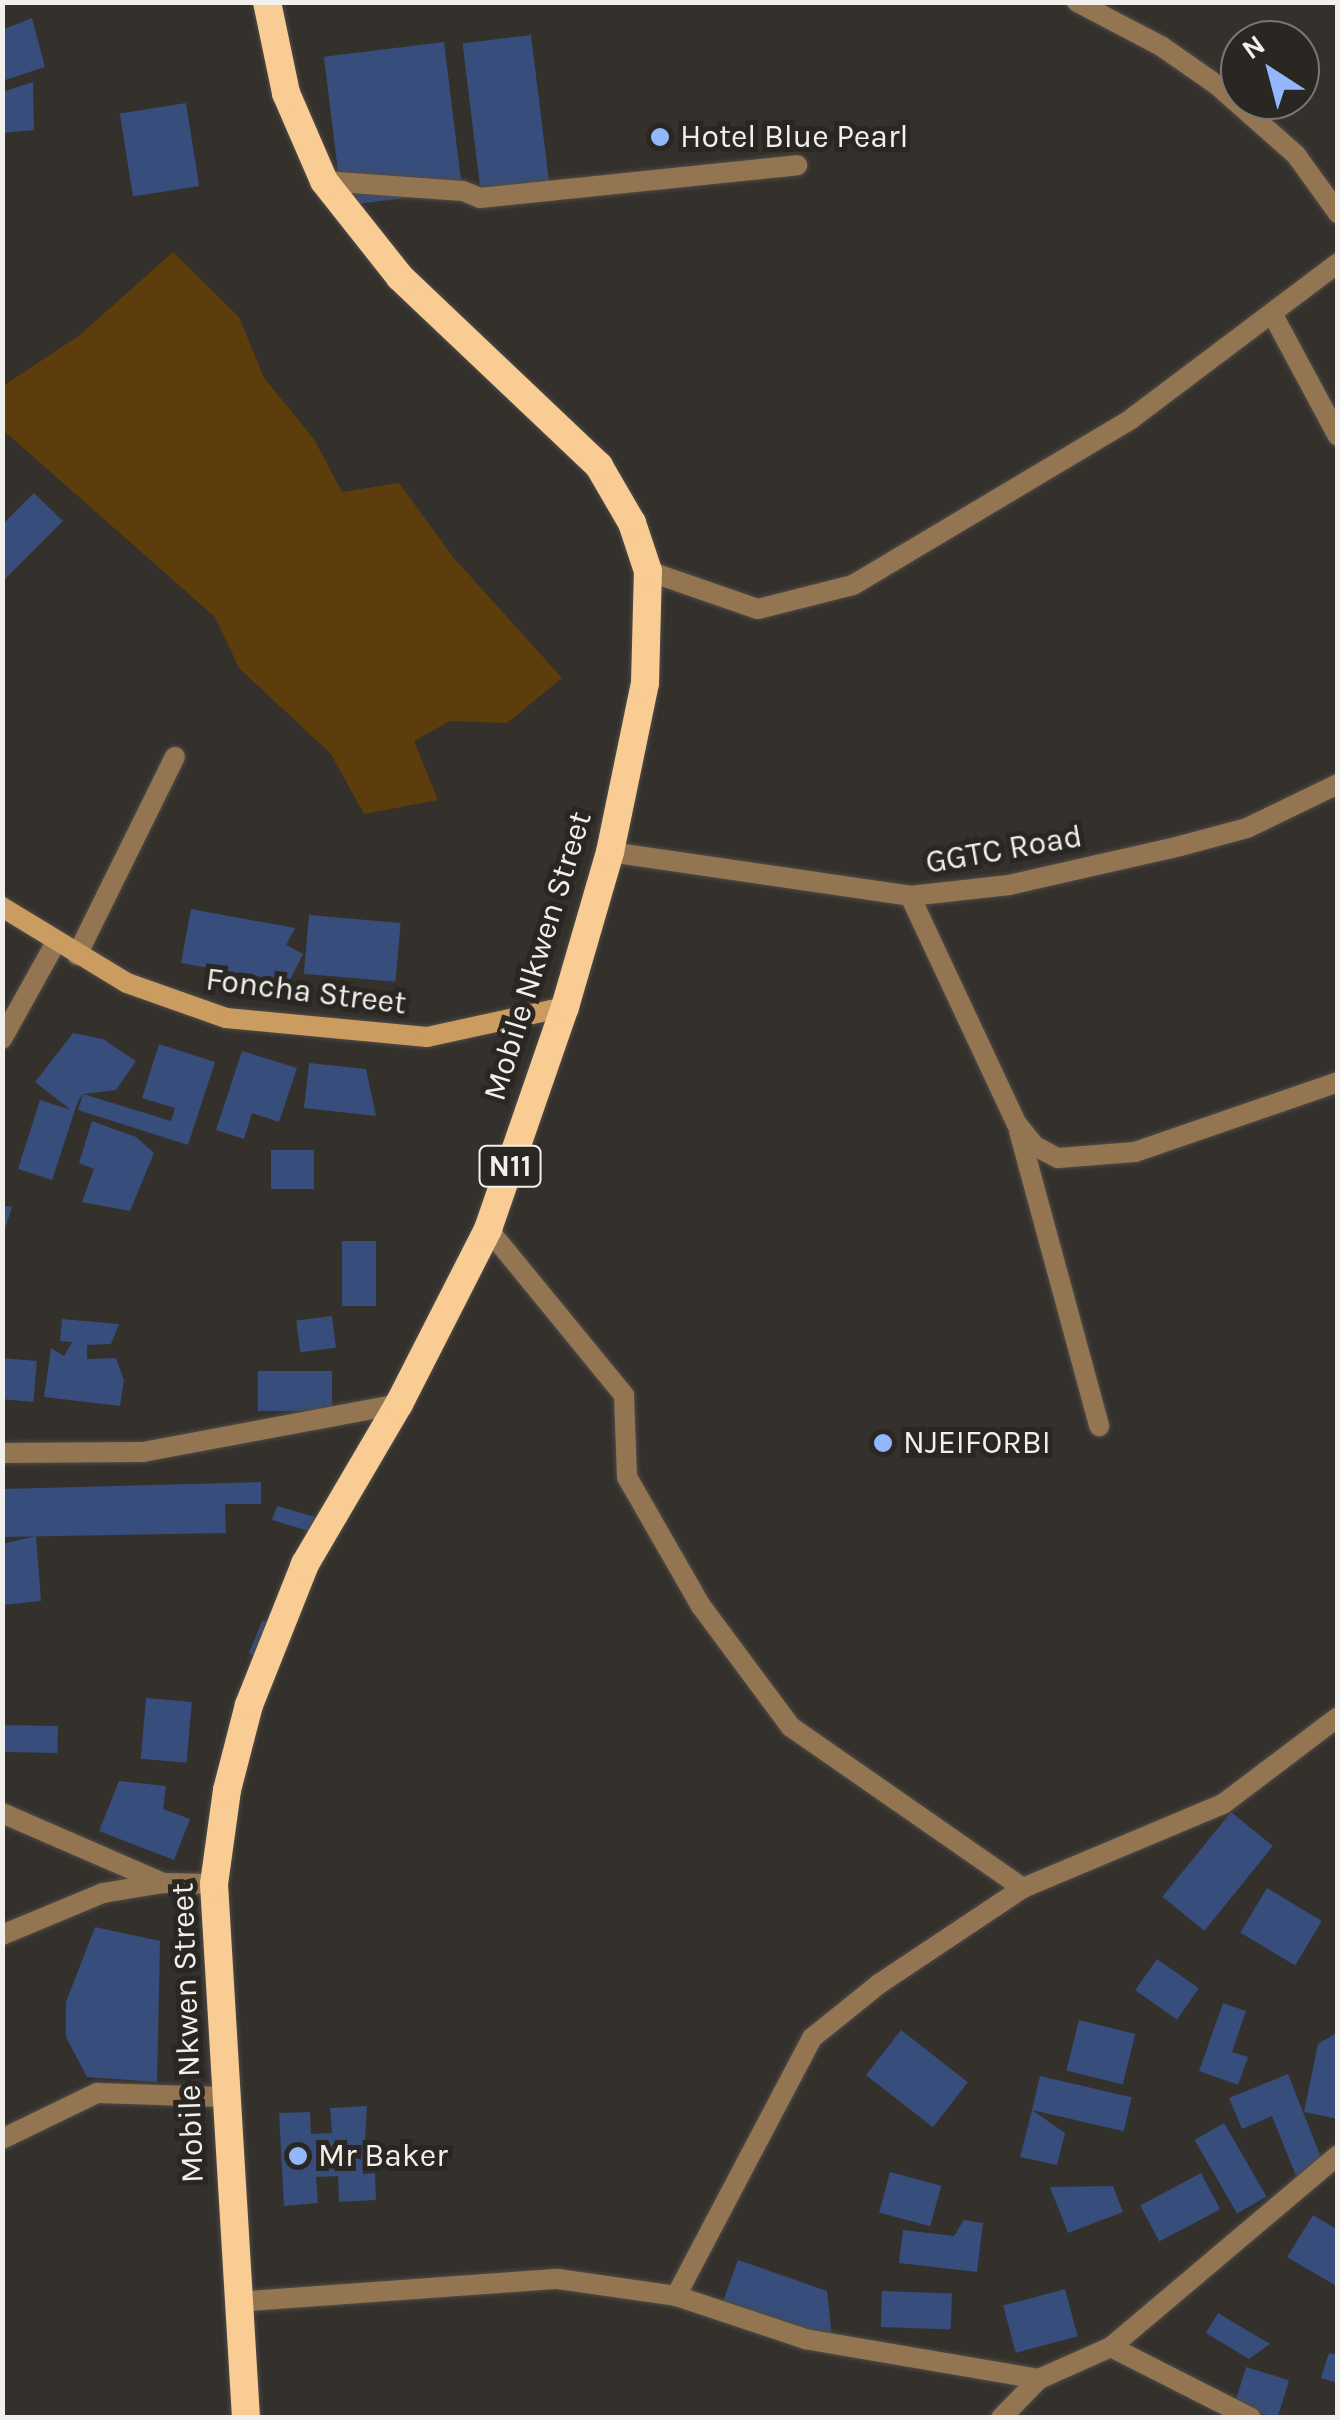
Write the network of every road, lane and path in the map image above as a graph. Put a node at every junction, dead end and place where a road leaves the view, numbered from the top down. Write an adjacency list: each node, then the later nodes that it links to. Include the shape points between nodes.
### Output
1 (267, 2): 4 (highway, Mobile Nkwen Street / N11, via 286,93)
2 (1077, 2): 5 (street, via 1146,37 1217,85 1296,156)
3 (797, 165): 4 (street, via 480,198 462,191)
4 (324, 181): 9 (highway, Mobile Nkwen Street / N11, via 400,277 599,466 632,522)
5 (1338, 214)
6 (1338, 263): 7 (street)
7 (1272, 315): 8 (street); 9 (street, via 1131,419 854,585 758,609)
8 (1338, 436)
9 (648, 571): 12 (highway, Mobile Nkwen Street / N11, via 646,683)
10 (175, 757): 16 (street)
11 (1338, 784): 13 (street, GGTC Road, via 1248,828 1180,846 1009,885)
12 (610, 852): 13 (street, GGTC Road); 17 (highway, Mobile Nkwen Street / N11)
13 (910, 896): 20 (street)
14 (2, 907): 15 (main road, Foncha Street)
15 (56, 942): 16 (main road, Foncha Street); 18 (street)
16 (77, 954): 17 (main road, Foncha Street, via 174,1004 302,1027 427,1037)
17 (565, 1007): 21 (highway, Mobile Nkwen Street / N11)
18 (2, 1039)
19 (1338, 1082): 20 (street, via 1135,1152 1089,1160 1058,1158)
20 (1017, 1124): 23 (street)
21 (488, 1229): 22 (highway, Mobile Nkwen Street / N11); 29 (street, via 624,1395 627,1476 701,1606 791,1728)
22 (399, 1404): 24 (street, via 143,1452); 28 (highway, Mobile Nkwen Street / N11, via 304,1564 249,1705 227,1790)
23 (1098, 1426)
24 (2, 1453)
25 (1338, 1717): 29 (street, via 1223,1804)
26 (2, 1813): 27 (street)
27 (163, 1884): 28 (street); 30 (street, via 102,1893)
28 (214, 1884): 31 (highway, Mobile Nkwen Street / N11)
29 (1023, 1888): 34 (street, via 879,1984 812,2038)
30 (2, 1935)
31 (222, 2097): 32 (street, via 98,2093); 35 (highway, Mobile Nkwen Street / N11)
32 (2, 2139)
33 (1338, 2155): 36 (street)
34 (676, 2296): 35 (street, via 558,2279); 37 (street, via 805,2338)
35 (235, 2302): 38 (highway, Mobile Nkwen Street / N11)
36 (1111, 2347): 37 (street); 40 (street)
37 (1039, 2379): 39 (street)
38 (246, 2418)
39 (1001, 2418)
40 (1251, 2418)

